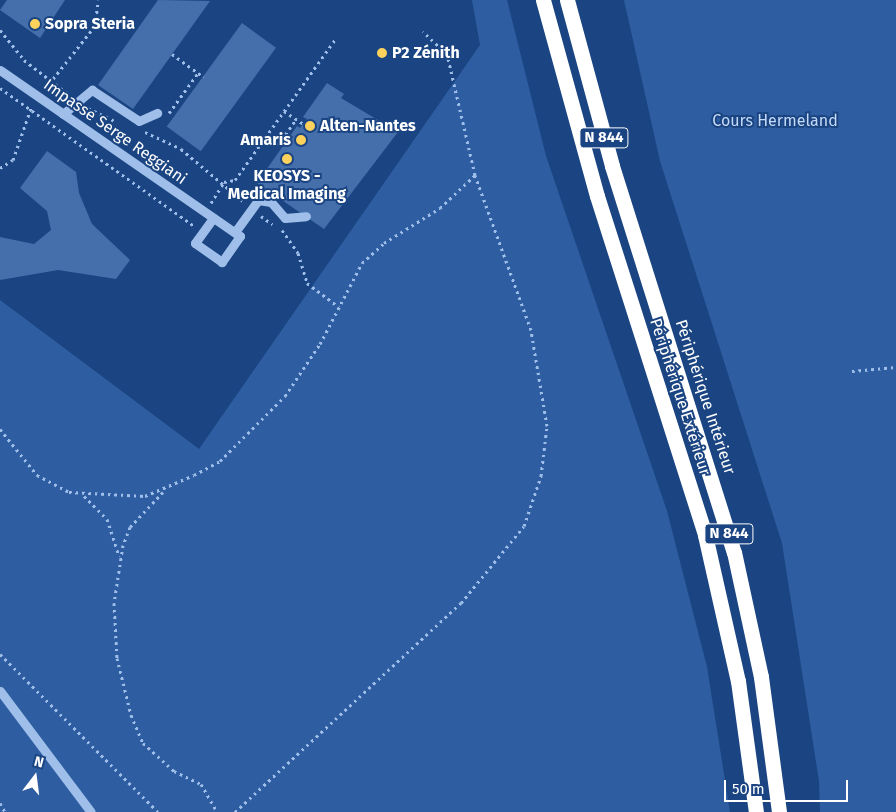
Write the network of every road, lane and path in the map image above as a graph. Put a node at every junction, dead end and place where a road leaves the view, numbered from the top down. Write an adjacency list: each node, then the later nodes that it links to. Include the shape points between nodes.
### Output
1 (98, 0): 11 (path, via 95,26)
2 (543, 0): 43 (highway, Périphérique Extérieur / N 844, via 597,196 705,535 738,682)
3 (570, 3): 44 (highway, Périphérique Intérieur / N 844, via 612,166 734,552 761,677)
4 (423, 32): 22 (path, via 447,54)
5 (335, 40): 13 (path)
6 (172, 54): 8 (path)
7 (0, 70): 11 (street, Impasse Serge Reggiani)
8 (198, 73): 9 (path); 15 (path)
9 (204, 78)
10 (0, 88): 12 (path)
11 (39, 98): 12 (path); 14 (street, Impasse Serge Reggiani)
12 (30, 109): 21 (path, via 13,160); 26 (path)
13 (284, 111): 16 (path); 20 (path)
14 (63, 114): 15 (street, via 92,90 139,121); 25 (street, Impasse Serge Reggiani)
15 (161, 116)
16 (296, 119): 17 (path); 20 (path, via 278,145)
17 (303, 124)
18 (159, 127): 19 (path)
19 (153, 135)
20 (266, 136): 23 (path, via 235,180 224,182)
21 (0, 168)
22 (475, 175): 28 (path, via 440,208 371,254); 42 (path, via 531,330 538,364 547,426 534,504 524,526 461,603)
23 (252, 209): 24 (street, via 258,200 271,202 285,218); 27 (street); 28 (path, via 286,233 298,253 307,283)
24 (306, 216)
25 (213, 218): 27 (street, Impasse Serge Reggiani); 27 (street, via 196,243 222,262 240,236)
26 (195, 226)
27 (235, 232)
28 (339, 307): 32 (path, via 304,369 269,414 220,461)
29 (896, 367): 30 (path)
30 (852, 371)
31 (0, 429): 33 (path, via 37,475 51,486)
32 (163, 492): 33 (path, via 121,498); 34 (path, via 130,527)
33 (84, 496): 34 (path, via 107,519)
34 (120, 559): 41 (path, via 114,627 136,733 167,766 202,784)
35 (0, 654): 40 (path)
36 (0, 691): 39 (street)
37 (0, 803): 38 (path)
38 (5, 812)
39 (91, 812)
40 (158, 812)
41 (217, 812)
42 (235, 812)
43 (756, 812)
44 (779, 812)

